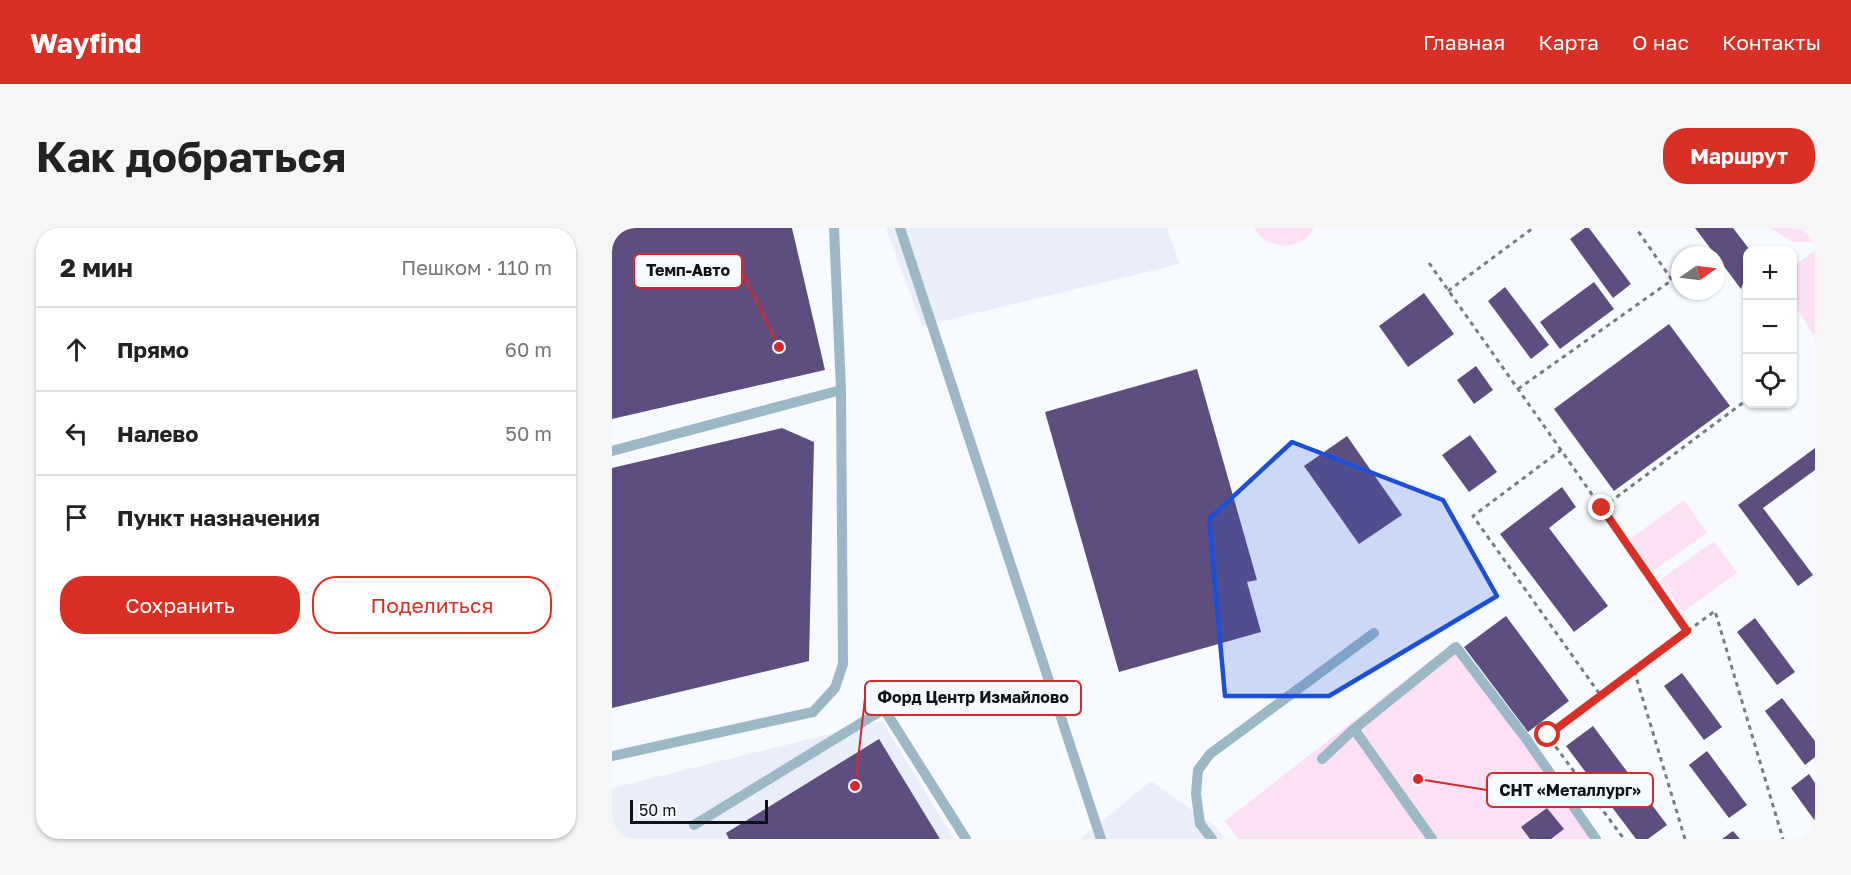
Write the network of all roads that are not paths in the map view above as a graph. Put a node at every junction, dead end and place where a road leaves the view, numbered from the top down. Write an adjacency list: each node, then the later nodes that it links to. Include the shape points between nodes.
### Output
1 (834, 228): 3 (lane)
2 (900, 228): 11 (lane)
3 (841, 390): 4 (lane); 7 (lane, via 843,664 836,688 813,712)
4 (612, 451)
5 (1374, 633): 12 (lane, via 1209,754 1198,770 1196,794 1200,824)
6 (1354, 729): 8 (lane); 13 (lane); 14 (lane, via 1456,647)
7 (612, 756)
8 (1322, 759)
9 (694, 825): 10 (lane, via 884,709)
10 (966, 839)
11 (1101, 839)
12 (1212, 839)
13 (1432, 839)
14 (1596, 839)

